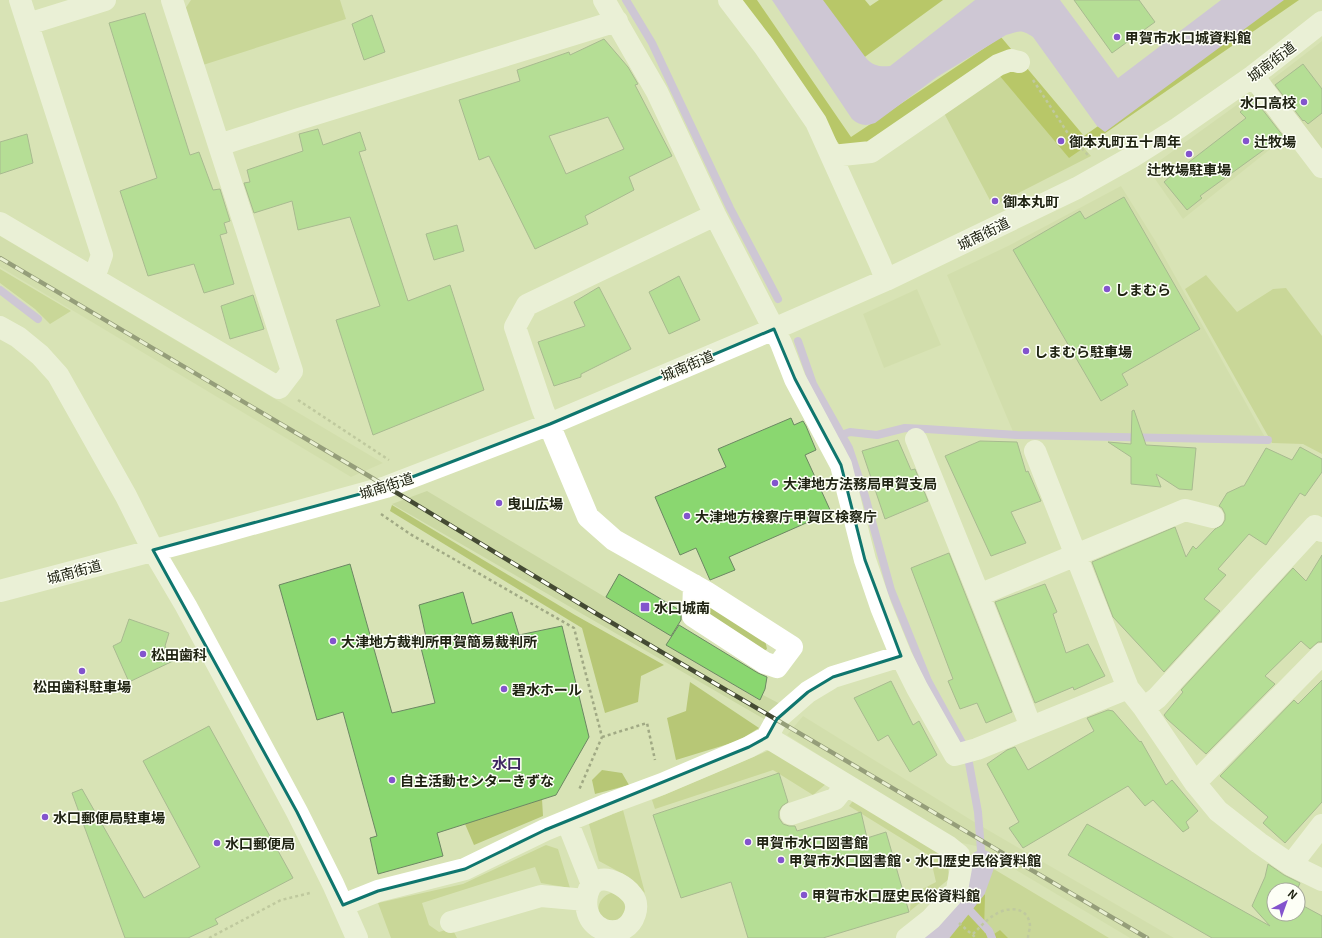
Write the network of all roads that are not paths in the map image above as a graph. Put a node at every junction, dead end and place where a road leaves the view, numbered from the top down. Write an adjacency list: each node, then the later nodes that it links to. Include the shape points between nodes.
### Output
1 (20, 0): 8 (street)
2 (105, 0): 8 (street)
3 (172, 0): 11 (street)
4 (604, 0): 6 (street)
5 (729, 0): 12 (street, via 816,122)
6 (617, 21): 11 (street); 14 (street, via 657,92)
7 (1322, 22): 10 (street, 城南街道)
8 (28, 24): 16 (street, via 102,255)
9 (1019, 62): 12 (street, via 1011,60 998,66 871,152)
10 (1252, 76): 13 (street); 17 (street, 城南街道, via 1178,128 1077,188)
11 (219, 145): 16 (street, via 292,371 279,388)
12 (832, 156): 17 (street)
13 (1322, 167)
14 (715, 215): 19 (street); 20 (street, via 527,305 515,327)
15 (0, 223): 16 (street)
16 (94, 278)
17 (886, 280): 19 (street, 城南街道)
18 (0, 327): 25 (street, via 40,354 58,375 126,496)
19 (774, 329): 20 (street, 城南街道); 31 (street, via 794,378 841,465 865,560)
20 (550, 424): 25 (street, 城南街道, via 386,487); 27 (street, via 588,517 614,540)
21 (916, 439): 29 (street)
22 (1035, 451): 26 (street)
23 (1213, 517): 26 (street, via 1186,510)
24 (1322, 530): 33 (street, via 1315,526 1157,698)
25 (153, 550): 28 (street, 城南街道); 43 (street, via 286,791)
26 (1077, 555): 29 (street); 32 (street)
27 (694, 585)
28 (0, 591)
29 (979, 595): 34 (street)
30 (1322, 654): 36 (street)
31 (901, 656): 34 (street, via 955,755); 35 (street, via 833,677 808,692 777,719)
32 (1128, 688): 33 (street); 34 (street)
33 (1144, 708): 36 (street)
34 (1031, 728)
35 (767, 737): 37 (street); 39 (street, via 662,784 630,802)
36 (1195, 783): 41 (street, via 1218,811)
37 (846, 785): 38 (street, via 835,799); 46 (street, via 950,847 958,855 961,868 956,890 931,919)
38 (791, 814)
39 (567, 821): 43 (street, via 464,869 378,891); 44 (street, via 589,892 542,896)
40 (1322, 825): 41 (street)
41 (1291, 864): 42 (street)
42 (1322, 880)
43 (343, 905): 45 (street)
44 (451, 922)
45 (357, 938)
46 (907, 938)

